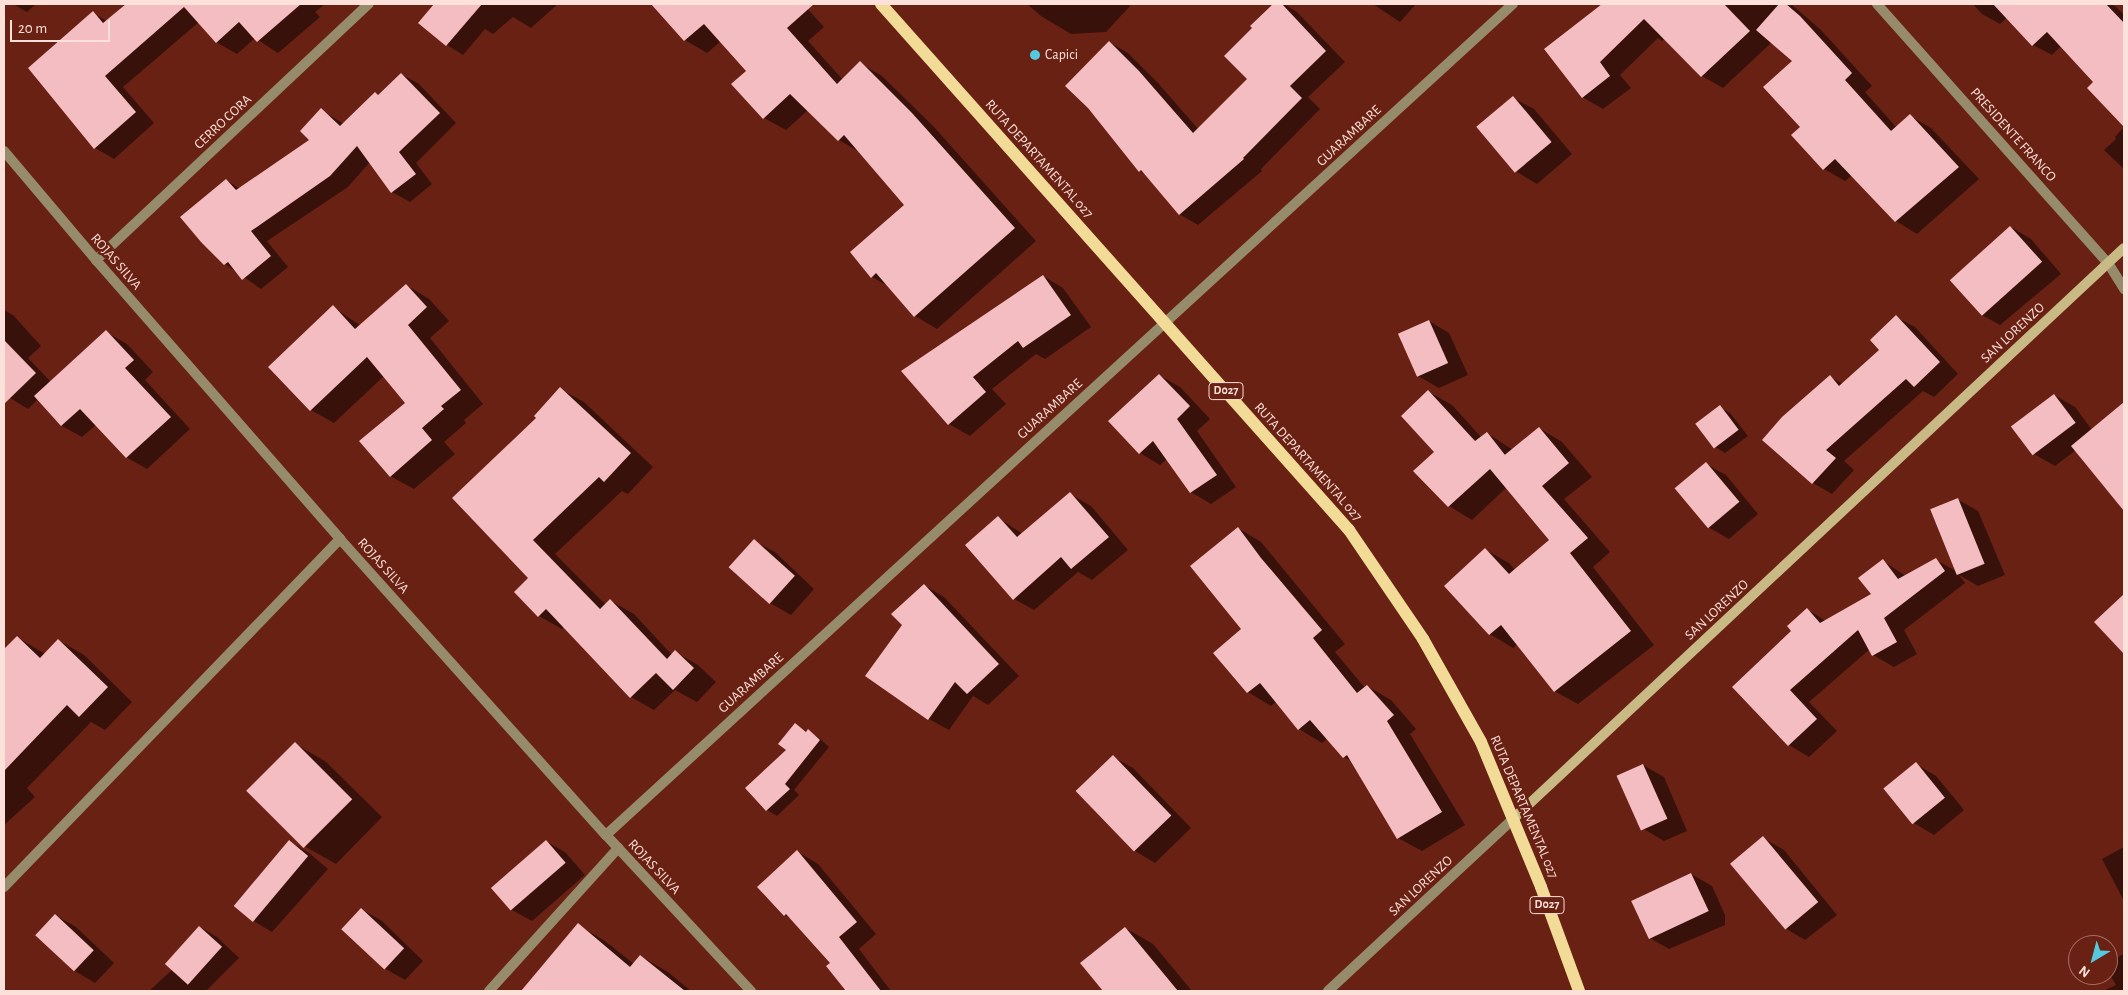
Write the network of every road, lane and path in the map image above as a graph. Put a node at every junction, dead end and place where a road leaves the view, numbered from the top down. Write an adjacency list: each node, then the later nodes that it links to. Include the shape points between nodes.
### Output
1 (369, 4): 7 (street, CERRO CORA)
2 (880, 4): 10 (main road, RUTA DEPARTAMENTAL 027 / D027)
3 (1513, 4): 10 (street, GUARAMBARE)
4 (1877, 4): 8 (street, PRESIDENTE FRANCO)
5 (5, 155): 7 (street, ROJAS SILVA)
6 (2124, 248): 8 (street, SAN LORENZO)
7 (96, 260): 11 (street, ROJAS SILVA)
8 (2108, 262): 9 (street, PRESIDENTE FRANCO); 12 (street, SAN LORENZO)
9 (2124, 289)
10 (1165, 323): 12 (main road, RUTA DEPARTAMENTAL 027 / D027, via 1349,530 1423,639 1481,742); 13 (street, GUARAMBARE)
11 (340, 539): 13 (street, ROJAS SILVA); 15 (street)
12 (1514, 819): 18 (street, SAN LORENZO); 19 (main road, RUTA DEPARTAMENTAL 027 / D027)
13 (606, 835): 14 (street, ROJAS SILVA)
14 (618, 848): 16 (street); 17 (street, ROJAS SILVA)
15 (4, 887)
16 (490, 991)
17 (751, 991)
18 (1328, 991)
19 (1580, 991)

